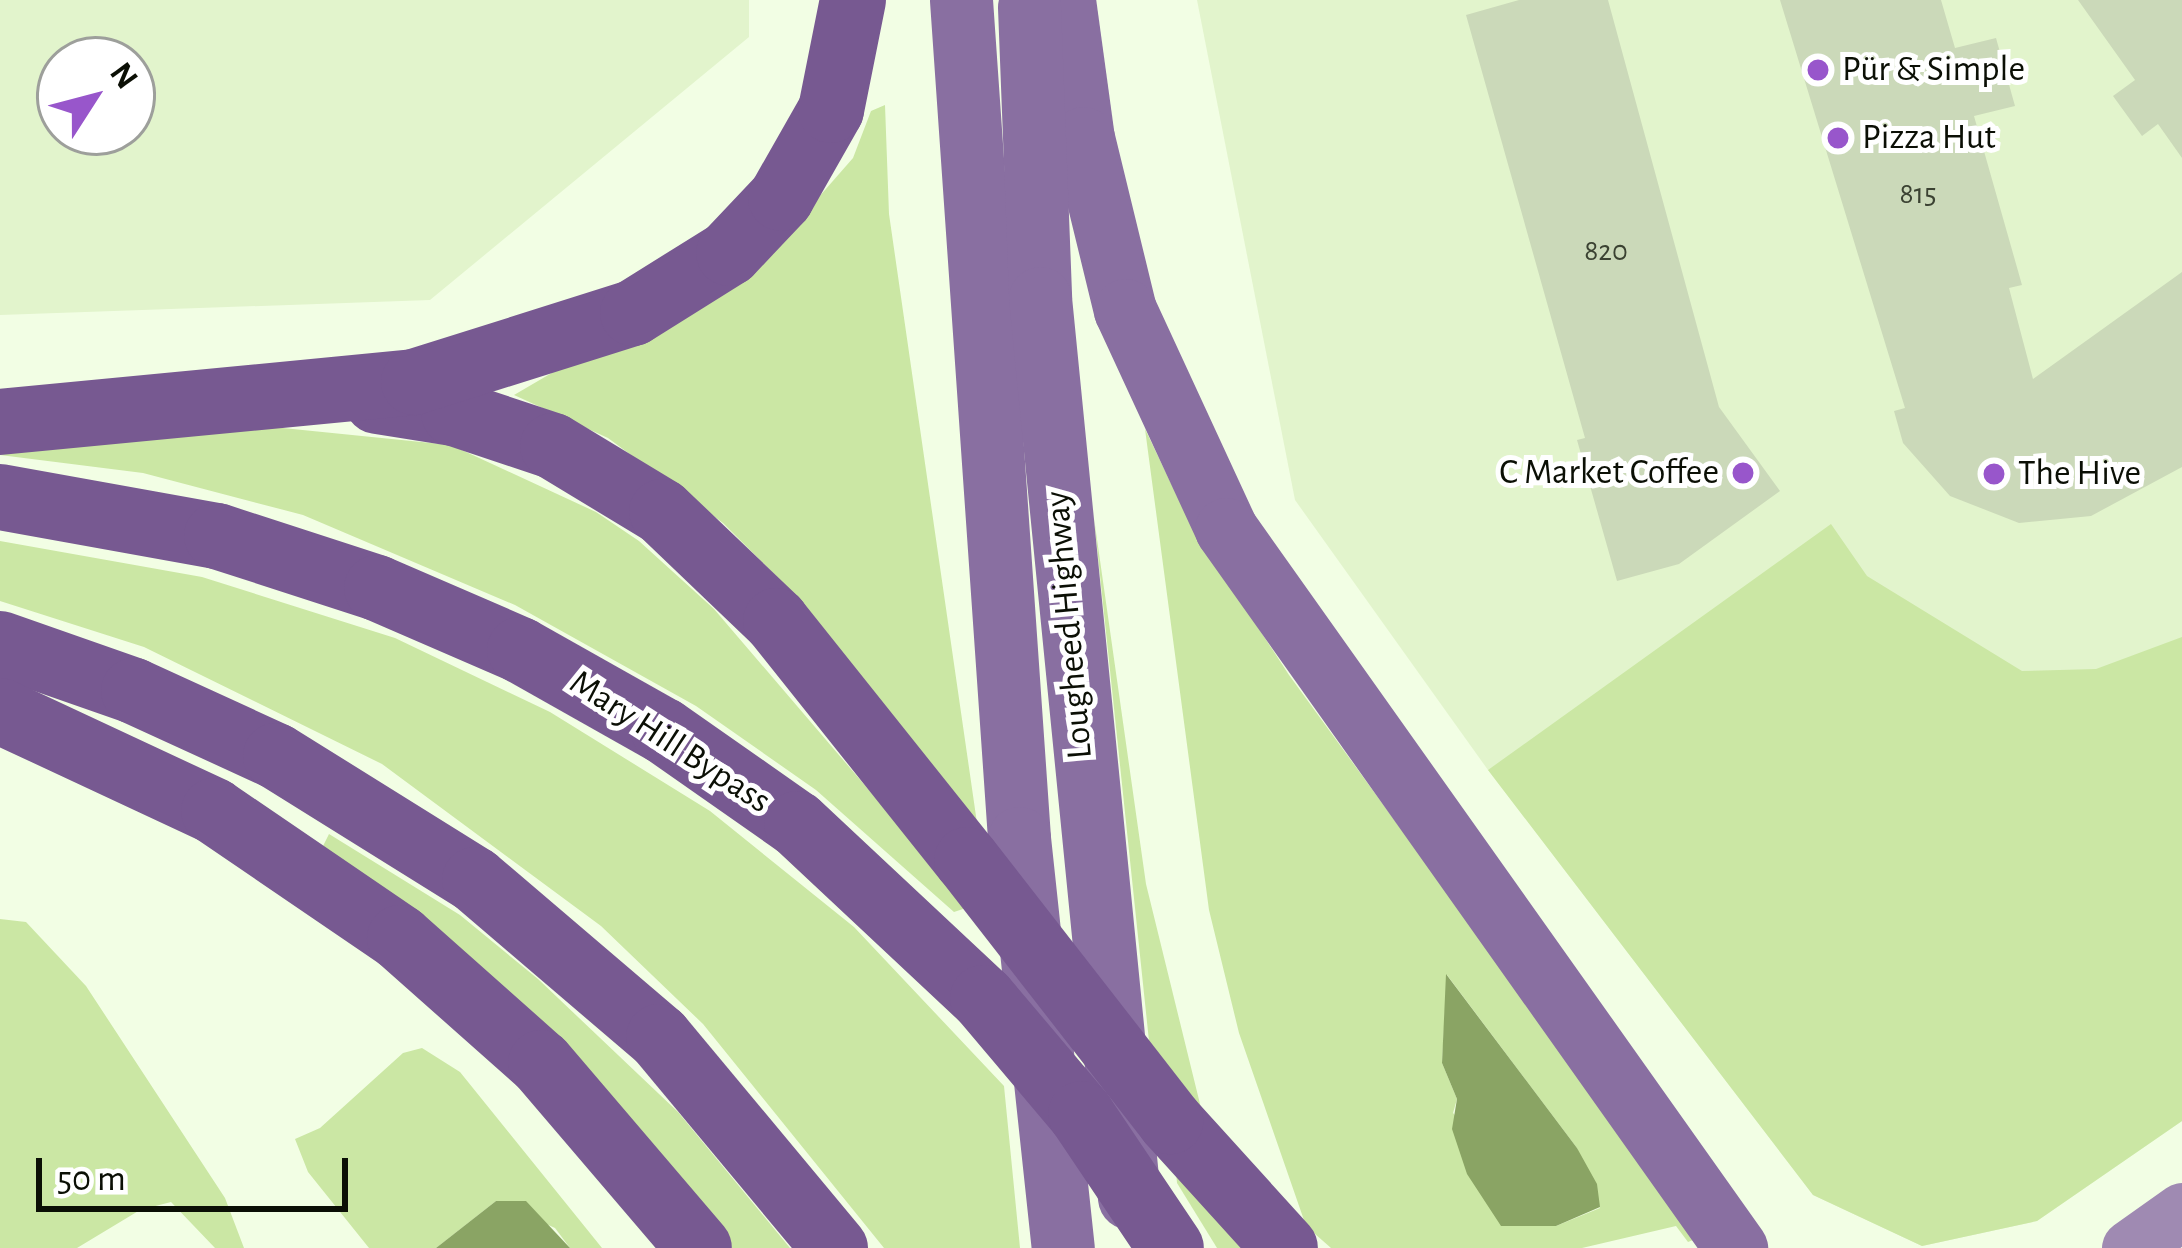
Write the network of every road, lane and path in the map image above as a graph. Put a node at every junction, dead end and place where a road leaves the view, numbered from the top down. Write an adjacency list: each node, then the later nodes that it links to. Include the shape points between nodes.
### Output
1 (854, 0): 5 (highway, via 830,110 800,171 758,226 699,275 633,313 545,347 413,382)
2 (961, 0): 14 (main road, Lougheed Highway, via 1017,814)
3 (1029, 0): 15 (main road, Lougheed Highway, via 1056,497)
4 (1064, 0): 11 (main road, via 1083,138 1125,310 1215,509 1282,614)
5 (302, 397): 6 (highway); 17 (highway, bridge, via 454,413 553,446 631,489 776,621 1170,1120)
6 (0, 422)
7 (0, 497): 16 (highway, Mary Hill Bypass, bridge, via 217,536 377,587 520,650 664,731 797,824 982,998 1081,1114)
8 (0, 644): 13 (highway, via 134,691 276,756 475,880 659,1037)
9 (0, 711): 12 (highway, via 214,811 400,938 541,1063)
10 (2182, 1210): 18 (main road)
11 (1734, 1238)
12 (699, 1248)
13 (836, 1248)
14 (1064, 1248)
15 (1134, 1248)
16 (1172, 1248)
17 (1285, 1248)
18 (2130, 1248)

